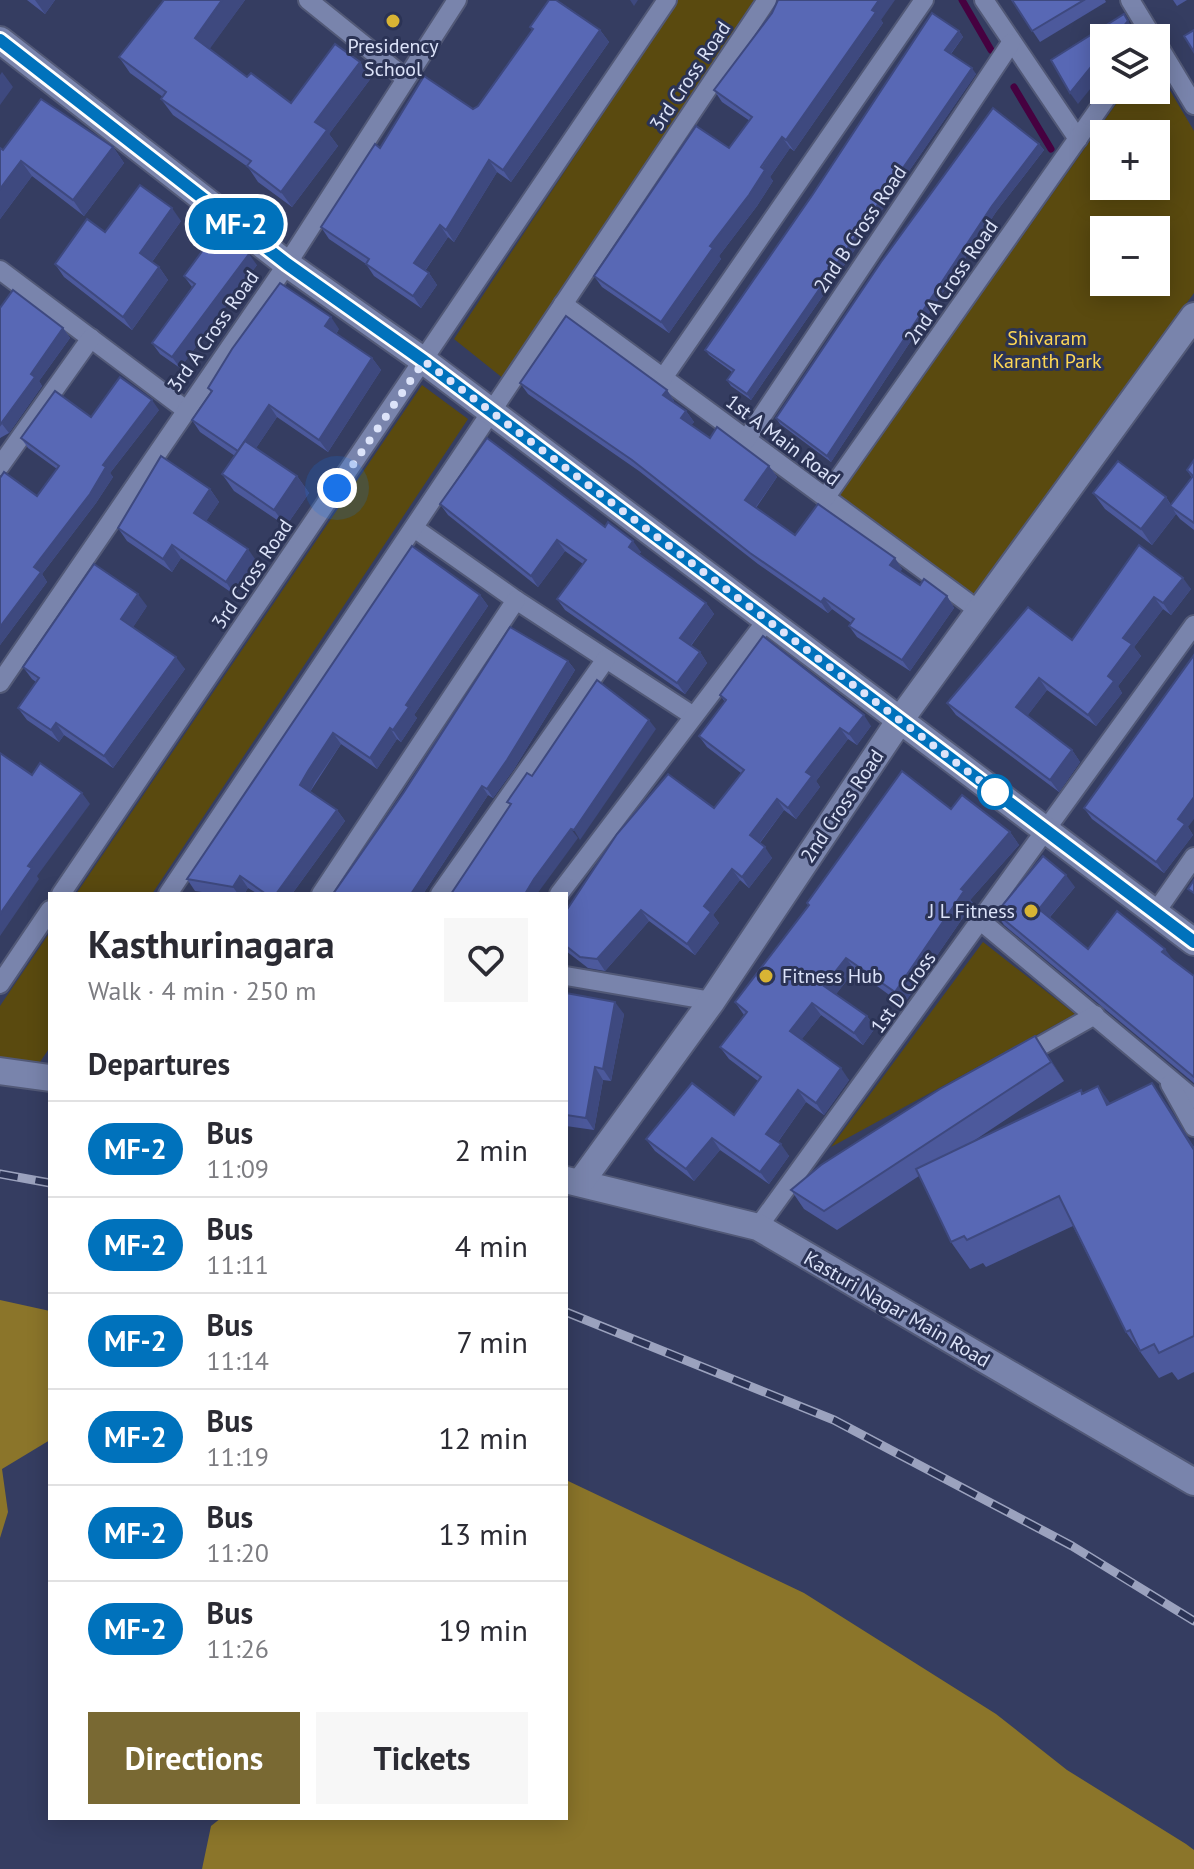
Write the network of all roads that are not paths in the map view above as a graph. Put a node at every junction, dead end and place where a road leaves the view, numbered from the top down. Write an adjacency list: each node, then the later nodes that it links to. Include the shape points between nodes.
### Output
1 (308, 0): 12 (street)
2 (457, 0): 12 (street, 3rd A Cross Road)
3 (667, 0): 21 (street, 3rd Cross Road)
4 (767, 0): 18 (street, 3rd Cross Road)
5 (984, 0): 10 (street)
6 (1130, 0): 8 (street)
7 (921, 4): 22 (street)
8 (1144, 24)
9 (0, 40): 16 (main road)
10 (1011, 43): 15 (street); 25 (street, 2nd B Cross Road)
11 (1170, 67): 14 (street)
12 (405, 78): 16 (street, 3rd A Cross Road)
13 (1102, 104): 15 (street, 2nd A Cross Road)
14 (1194, 105)
15 (1078, 139): 27 (street, 2nd A Cross Road)
16 (287, 264): 21 (main road); 23 (street, 3rd A Cross Road)
17 (2, 274): 20 (street)
18 (563, 304): 22 (street, 1st A Main Road); 24 (street, 3rd Cross Road)
19 (1194, 316): 30 (main road, 2nd Cross Road)
20 (91, 338): 23 (street); 26 (street)
21 (424, 361): 24 (main road); 39 (street, 3rd Cross Road)
22 (663, 378): 25 (street, 1st A Main Road)
23 (186, 410): 34 (street, 3rd A Cross Road)
24 (491, 412): 28 (street, 3rd Cross Road); 31 (main road)
25 (746, 440): 27 (street, 1st A Main Road)
26 (0, 466)
27 (825, 498): 30 (street, 1st A Main Road)
28 (414, 528): 29 (street); 40 (street, 3rd Cross Road)
29 (516, 600): 33 (street); 41 (street)
30 (978, 610): 36 (main road, 2nd Cross Road)
31 (767, 620): 35 (street); 36 (main road)
32 (1194, 625): 37 (street, 1st D Cross)
33 (606, 659): 35 (street); 42 (street)
34 (0, 683)
35 (692, 715): 43 (street)
36 (900, 720): 37 (main road); 50 (main road, 2nd Cross Road)
37 (1046, 830): 45 (main road); 46 (street, 1st D Cross)
38 (1194, 857): 45 (street)
39 (62, 892)
40 (169, 892)
41 (322, 892)
42 (441, 892)
43 (560, 892)
44 (48, 913): 49 (street)
45 (1155, 913): 47 (main road)
46 (982, 922): 51 (street); 60 (street, 1st D Cross)
47 (1194, 942)
48 (568, 976): 50 (street)
49 (0, 984)
50 (712, 1001): 59 (main road, 2nd Cross Road)
51 (1095, 1015): 52 (street); 54 (street)
52 (1000, 1068)
53 (0, 1071): 55 (main road)
54 (1165, 1075): 56 (street); 57 (street)
55 (48, 1076)
56 (1194, 1099)
57 (1194, 1127)
58 (825, 1167): 60 (street)
59 (573, 1182): 61 (main road, Kasturi Nagar Main Road)
60 (784, 1189): 61 (street, 1st D Cross)
61 (758, 1227): 62 (main road, Kasturi Nagar Main Road)
62 (1194, 1482)

